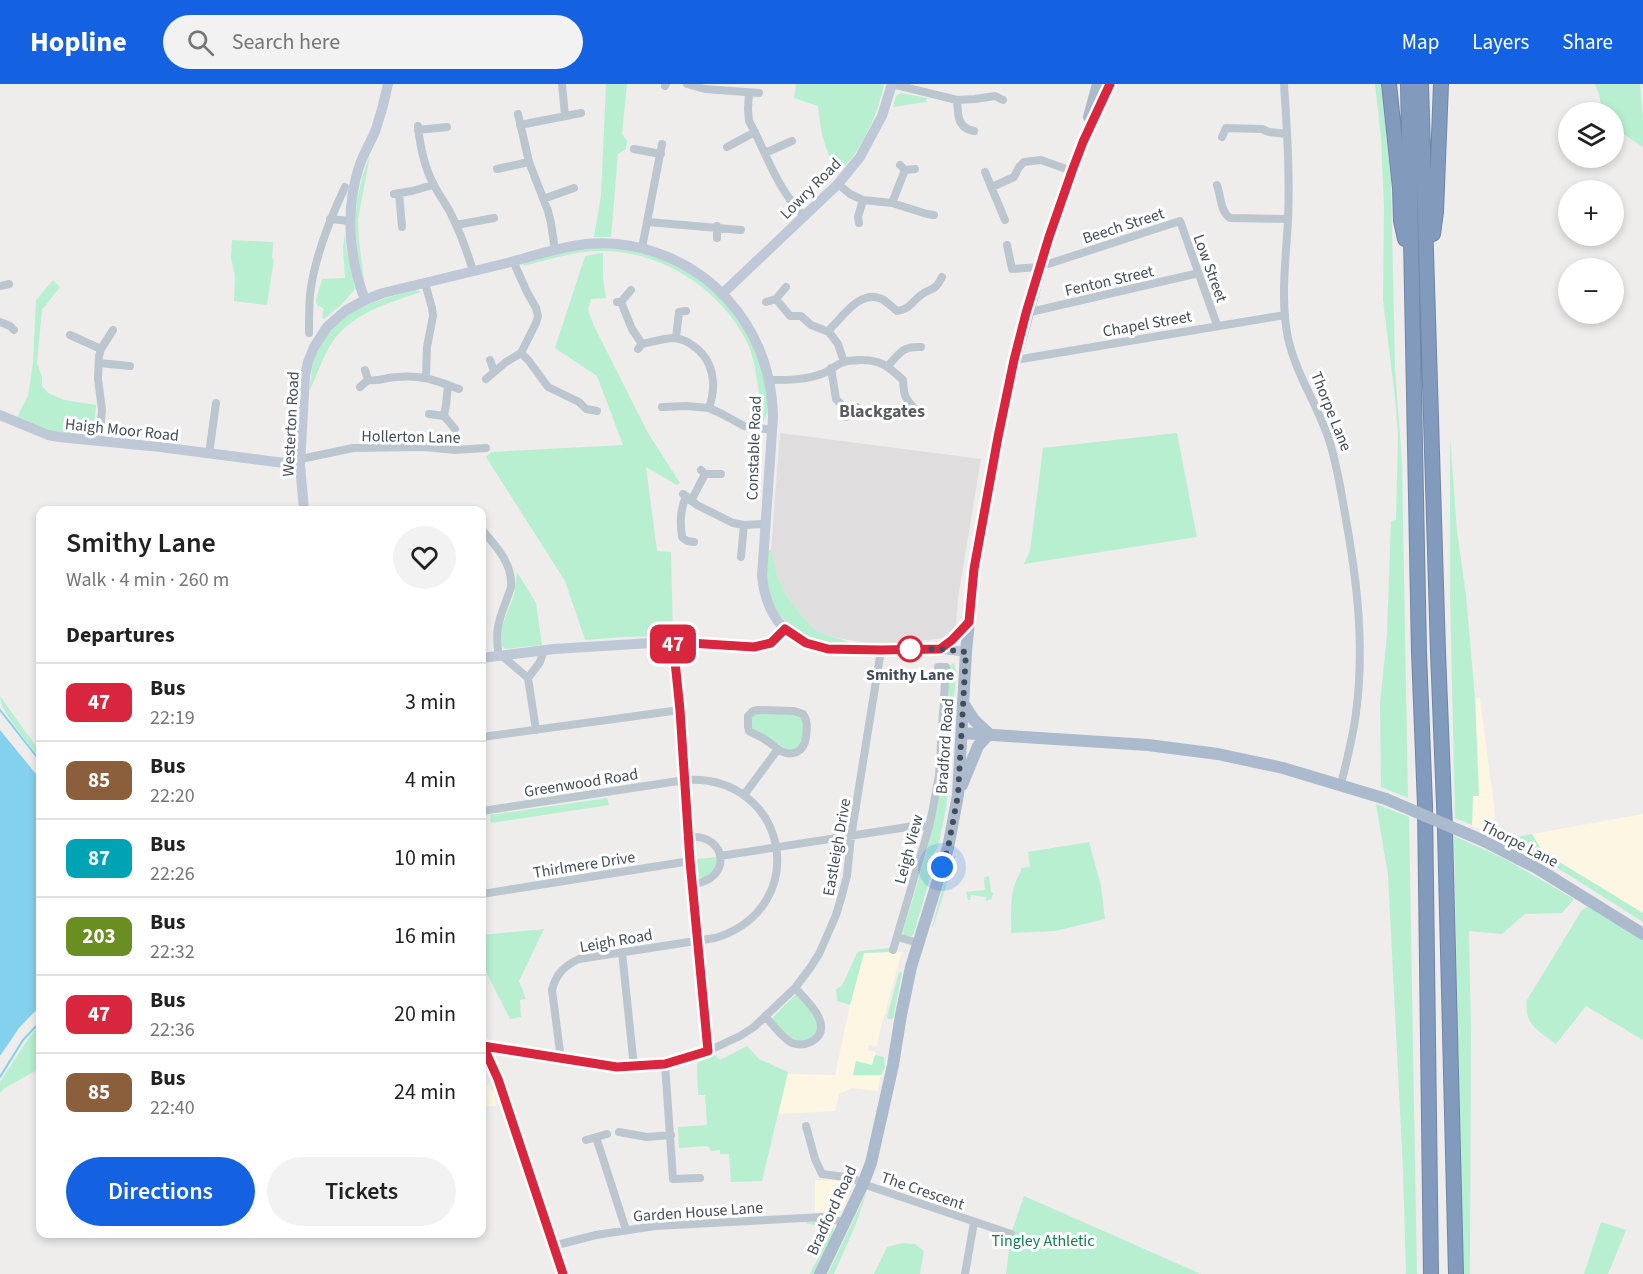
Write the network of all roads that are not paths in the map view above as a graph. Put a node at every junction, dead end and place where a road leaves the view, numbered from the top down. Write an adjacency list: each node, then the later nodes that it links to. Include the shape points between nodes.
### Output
1 (388, 84): 56 (street, via 382,112 359,167)
2 (562, 84): 20 (street)
3 (687, 84): 13 (street)
4 (892, 84): 15 (street); 40 (street, Lowry Road, via 872,138)
5 (937, 84): 15 (street)
6 (1098, 84): 28 (main road, Bradford Road)
7 (1109, 84): 28 (main road, Bradford Road)
8 (1284, 84): 25 (street, Thorpe Lane)
9 (1389, 84): 72 (highway, via 1401,221)
10 (1408, 84): 72 (highway)
11 (1421, 84): 78 (highway)
12 (1441, 84): 78 (highway, via 1436,212)
13 (749, 93): 14 (street); 24 (street, via 747,109)
14 (759, 93)
15 (933, 94): 16 (street)
16 (957, 100): 17 (street, via 995,96); 23 (street, via 962,126)
17 (1003, 100)
18 (581, 113): 20 (street)
19 (518, 114): 21 (street)
20 (565, 116): 21 (street)
21 (520, 125): 34 (street)
22 (447, 127): 39 (street, via 418,128)
23 (974, 131)
24 (755, 132): 30 (street); 32 (street)
25 (1287, 134): 26 (street, via 1226,128); 53 (street, Thorpe Lane)
26 (1222, 137)
27 (792, 141): 32 (street)
28 (1083, 142): 37 (main road, Bradford Road)
29 (662, 144): 33 (street)
30 (727, 147)
31 (634, 149): 33 (street)
32 (765, 153): 50 (street, via 780,187)
33 (660, 154): 58 (street)
34 (529, 162): 35 (street); 45 (street)
35 (497, 169)
36 (915, 169): 47 (street, via 903,167)
37 (1072, 171): 43 (street, via 1041,160 1024,162 1014,177); 69 (main road, Bradford Road)
38 (985, 172): 43 (street)
39 (433, 184): 60 (street); 62 (street, via 397,194)
40 (838, 184): 46 (street); 50 (street, Lowry Road)
41 (1216, 185): 53 (street, via 1225,220)
42 (345, 187): 52 (street)
43 (992, 187): 55 (street)
44 (574, 188): 45 (street)
45 (543, 199): 67 (street)
46 (863, 200): 47 (street); 59 (street)
47 (892, 203): 48 (street)
48 (912, 210): 49 (street); 54 (street)
49 (934, 215)
50 (804, 216): 80 (street, Lowry Road)
51 (494, 218): 60 (street)
52 (330, 219): 56 (street); 94 (street, via 310,294)
53 (1288, 219): 88 (street, Thorpe Lane)
54 (909, 220)
55 (1005, 220)
56 (350, 221): 83 (street)
57 (1180, 221): 69 (street, Beech Street); 71 (street, Low Street)
58 (648, 222): 61 (street); 66 (street)
59 (859, 223)
60 (456, 225): 70 (street)
61 (717, 226): 63 (street); 64 (street)
62 (402, 227)
63 (741, 230)
64 (717, 238)
65 (1007, 245): 69 (street, Beech Street, via 1012,269)
66 (642, 248): 67 (street, Constable Road, via 604,243); 80 (street, Constable Road, via 686,266)
67 (555, 250): 68 (street, Constable Road)
68 (513, 261): 70 (street, Constable Road); 99 (street, via 537,316)
69 (1039, 267): 87 (main road, Bradford Road)
70 (473, 271): 74 (street, Constable Road)
71 (1198, 273): 87 (street, Fenton Street); 90 (street, Low Street)
72 (1412, 276): 200 (highway)
73 (942, 277): 85 (street, via 934,290 922,294 904,310 897,311 879,298)
74 (425, 283): 83 (street, Constable Road); 109 (street, via 433,316)
75 (9, 284): 76 (street)
76 (0, 286)
77 (786, 287): 82 (street)
78 (1427, 287): 201 (highway)
79 (631, 290): 96 (street, via 619,302 640,347)
80 (722, 294): 112 (street, Constable Road, via 754,338)
81 (848, 296): 85 (street)
82 (776, 299): 84 (street); 93 (street, via 790,316 801,316)
83 (365, 300): 130 (street, Westerton Road, via 327,327 314,347 305,376)
84 (766, 302)
85 (855, 303): 93 (street)
86 (686, 311): 96 (street, via 679,312)
87 (1026, 313): 101 (main road, Bradford Road)
88 (1285, 315): 90 (street, Chapel Street); 158 (street, Thorpe Lane, via 1295,363 1330,444 1352,551 1359,613 1359,679)
89 (0, 322): 91 (street)
90 (1217, 325): 101 (street, Chapel Street)
91 (14, 330)
92 (113, 330): 98 (street)
93 (829, 332): 102 (street)
94 (309, 333)
95 (70, 335): 98 (street)
96 (676, 338): 119 (street, via 698,348 712,371 713,398)
97 (921, 347): 105 (street, via 910,346)
98 (101, 349): 103 (street)
99 (521, 353): 108 (street); 120 (street, via 548,387 579,402 583,411)
100 (490, 360): 108 (street)
101 (1014, 360): 139 (main road, Bradford Road, via 974,569)
102 (844, 362): 105 (street, via 871,361); 106 (street)
103 (99, 363): 104 (street); 127 (street)
104 (130, 366)
105 (888, 366): 124 (street, via 903,380 905,398 916,410)
106 (831, 368): 112 (street, via 809,377); 118 (street, via 836,399 847,414)
107 (365, 370): 111 (street)
108 (494, 371): 110 (street)
109 (426, 377): 111 (street); 113 (street)
110 (486, 379)
111 (368, 380): 114 (street)
112 (769, 380): 126 (street, Constable Road)
113 (448, 385): 115 (street); 123 (street)
114 (360, 387)
115 (459, 389)
116 (216, 403): 129 (street)
117 (662, 407): 119 (street)
118 (857, 407)
119 (709, 408): 126 (street, via 744,426)
120 (597, 411)
121 (429, 414): 123 (street)
122 (0, 415): 127 (street, Haigh Moor Road, via 48,435)
123 (444, 416): 125 (street)
124 (906, 416)
125 (455, 429)
126 (772, 430): 134 (street, Constable Road)
127 (99, 442): 129 (street, Haigh Moor Road)
128 (486, 448): 130 (street, Hollerton Lane, via 353,448)
129 (209, 454): 130 (street, Haigh Moor Road)
130 (300, 462): 133 (street, Westerton Road)
131 (722, 474): 132 (street, via 703,472)
132 (687, 497): 135 (street, via 722,518); 137 (street, via 681,509 682,537)
133 (304, 506)
134 (765, 524): 135 (street); 140 (street, Constable Road, via 764,589 772,611)
135 (744, 525): 138 (street)
136 (486, 535): 146 (street, via 507,563 512,579 496,630)
137 (694, 542)
138 (741, 557)
139 (969, 622): 142 (street); 145 (main road, Bradford Road)
140 (785, 629): 141 (street, via 771,643 754,647); 144 (street, via 817,647)
141 (673, 642): 143 (street); 151 (street)
142 (940, 649): 144 (street); 145 (street)
143 (544, 650): 146 (street); 149 (street)
144 (881, 650): 164 (street, Eastleigh Drive)
145 (966, 652): 150 (main road, Bradford Road)
146 (500, 656): 147 (street); 149 (street)
147 (486, 658)
148 (938, 667): 162 (street, Leigh View, via 946,668 939,775)
149 (528, 678): 152 (street)
150 (963, 703): 153 (main road, Bradford Road); 154 (main road)
151 (680, 710): 152 (street); 157 (street)
152 (536, 730): 155 (street)
153 (962, 733): 154 (main road, Thorpe Lane); 160 (main road, Bradford Road)
154 (989, 734): 158 (main road, Thorpe Lane, via 1218,754); 160 (main road, via 978,746)
155 (486, 736)
156 (778, 749): 156 (street, via 787,753 801,750 806,717 794,711 750,713 749,730); 159 (street)
157 (685, 780): 159 (street, Greenwood Road, via 719,783); 161 (street, Greenwood Road); 163 (street)
158 (1341, 784): 170 (main road, Thorpe Lane, bridge, via 1484,841 1535,867)
159 (744, 795): 165 (street, via 763,814)
160 (958, 795): 173 (main road, Bradford Road, via 948,848)
161 (486, 810)
162 (929, 827): 164 (street); 171 (street, Leigh View)
163 (689, 837): 166 (street, via 706,838 715,844); 167 (street)
164 (851, 837): 165 (street); 176 (street, Eastleigh Drive, via 847,876 836,915 819,954)
165 (777, 848): 166 (street); 172 (street, Leigh Road, via 774,882 756,914 729,933)
166 (720, 856): 168 (street, via 719,869 712,878)
167 (690, 861): 168 (street); 169 (street, Thirlmere Drive)
168 (692, 884): 172 (street)
169 (486, 893)
170 (1643, 934)
171 (898, 937): 173 (street); 174 (street, Leigh View)
172 (699, 940): 175 (street, Leigh Road); 179 (street)
173 (918, 943): 191 (main road, Bradford Road, via 877,1138)
174 (893, 950)
175 (622, 952): 181 (street, Leigh Road, via 569,963 555,979 552,1000); 183 (street)
176 (795, 988): 177 (street, Eastleigh Drive); 177 (street, via 818,1014 820,1026 815,1038 804,1044 792,1042)
177 (765, 1016): 179 (street, Eastleigh Drive, via 740,1036)
178 (486, 1045): 181 (street, Eastleigh Drive)
179 (708, 1051): 182 (street, Eastleigh Drive)
180 (486, 1053): 196 (street)
181 (561, 1059): 183 (street, Eastleigh Drive)
182 (665, 1064): 183 (street, Eastleigh Drive); 187 (street)
183 (634, 1067)
184 (806, 1126): 191 (street, The Crescent, via 822,1174 853,1178)
185 (619, 1132): 187 (street, via 647,1137)
186 (607, 1134): 188 (street)
187 (671, 1135): 190 (street, via 673,1179)
188 (596, 1137): 189 (street); 194 (street)
189 (586, 1140)
190 (700, 1178)
191 (863, 1184): 192 (street, The Crescent); 193 (main road, Bradford Road)
192 (974, 1222): 195 (street, The Crescent); 199 (street, The Crescent)
193 (846, 1223): 194 (street, Garden House Lane, via 823,1217); 198 (main road, Bradford Road)
194 (626, 1230): 196 (street, Garden House Lane)
195 (1011, 1234)
196 (553, 1246): 197 (street)
197 (563, 1274)
198 (820, 1274)
199 (965, 1274)
200 (1431, 1274)
201 (1456, 1274)

